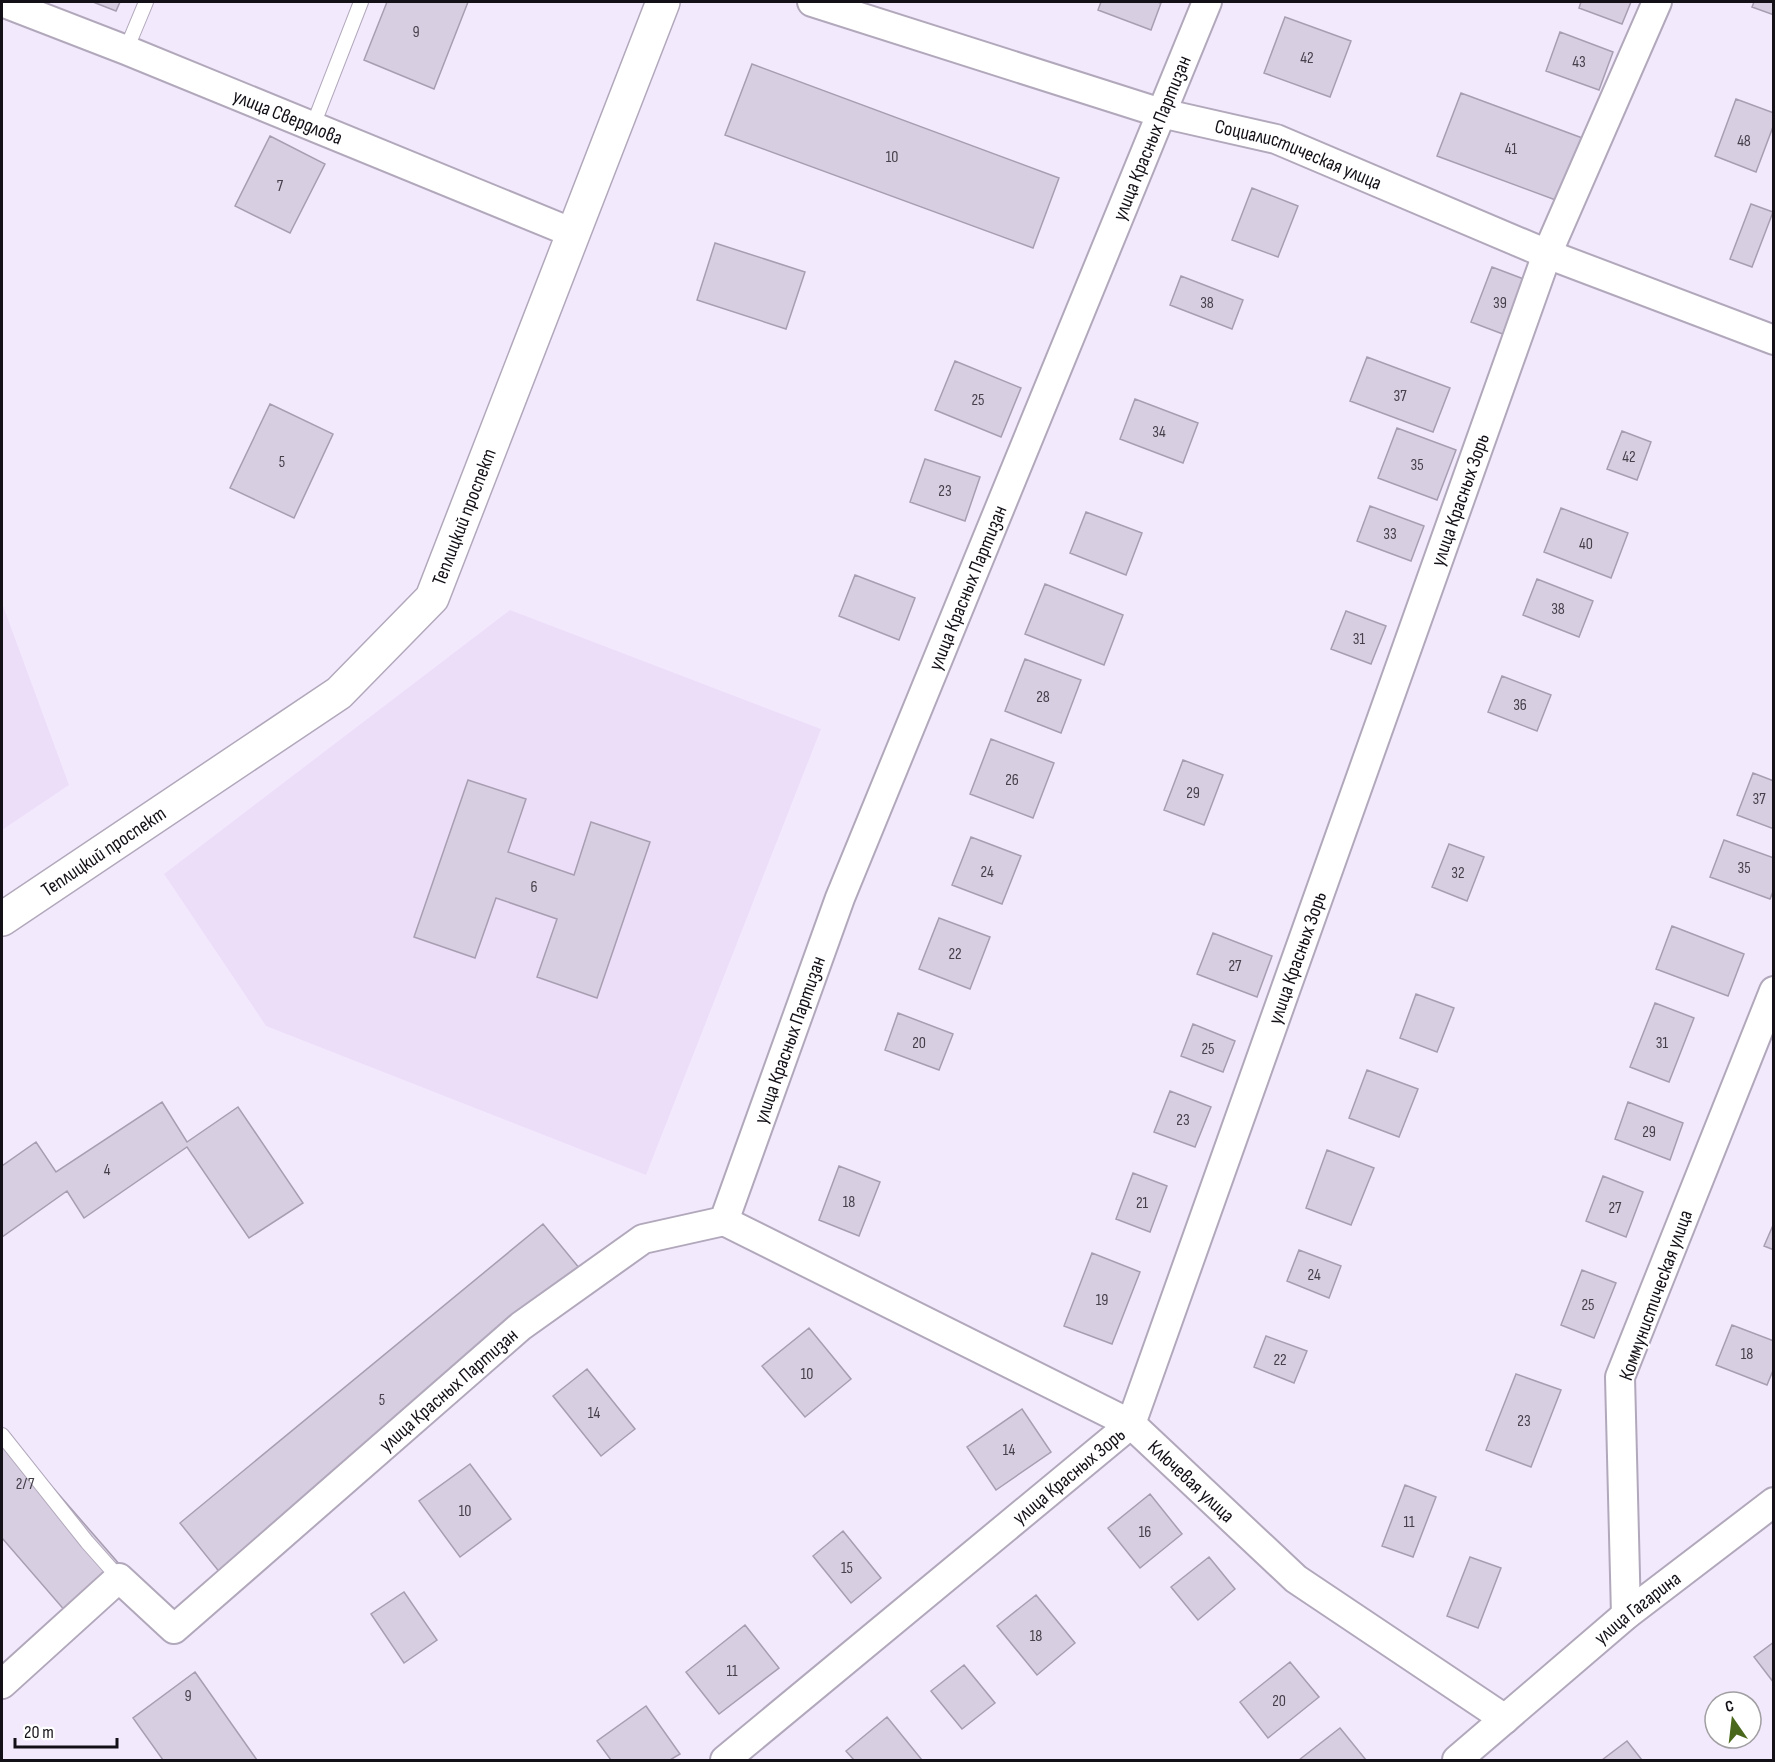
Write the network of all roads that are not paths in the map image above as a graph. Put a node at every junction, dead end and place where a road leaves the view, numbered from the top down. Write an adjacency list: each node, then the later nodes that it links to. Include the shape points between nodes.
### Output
1 (2, 2): 8 (street, улица Свердлова)
2 (146, 2): 8 (lane)
3 (361, 2): 10 (lane)
4 (663, 2): 11 (main road, Теплицкий проспект)
5 (812, 2): 9 (street, Социалистическая улица)
6 (1207, 2): 9 (street, улица Красных Партизан)
7 (1657, 2): 12 (street, улица Красных Зорь)
8 (126, 50): 10 (street, улица Свердлова)
9 (1161, 112): 12 (street, Социалистическая улица, via 1276,139); 16 (street, улица Красных Партизан, via 840,898)
10 (312, 128): 11 (street, улица Свердлова)
11 (573, 233): 14 (main road, Теплицкий проспект, via 432,598 339,693)
12 (1547, 254): 13 (street, Социалистическая улица); 17 (street, улица Красных Зорь)
13 (1773, 340)
14 (2, 920)
15 (1773, 991): 21 (street, Коммунистическая улица, via 1620,1377)
16 (724, 1221): 17 (street, Ключевая улица); 20 (street, улица Красных Партизан, via 643,1239 521,1326 174,1629)
17 (1131, 1424): 23 (street, Ключевая улица, via 1296,1579); 24 (street, улица Красных Зорь)
18 (2, 1435): 20 (lane)
19 (1773, 1503): 21 (street, улица Гагарина)
20 (119, 1578): 22 (street)
21 (1626, 1615): 23 (street, улица Гагарина)
22 (2, 1684)
23 (1505, 1719): 25 (street)
24 (725, 1761)
25 (1457, 1761)

